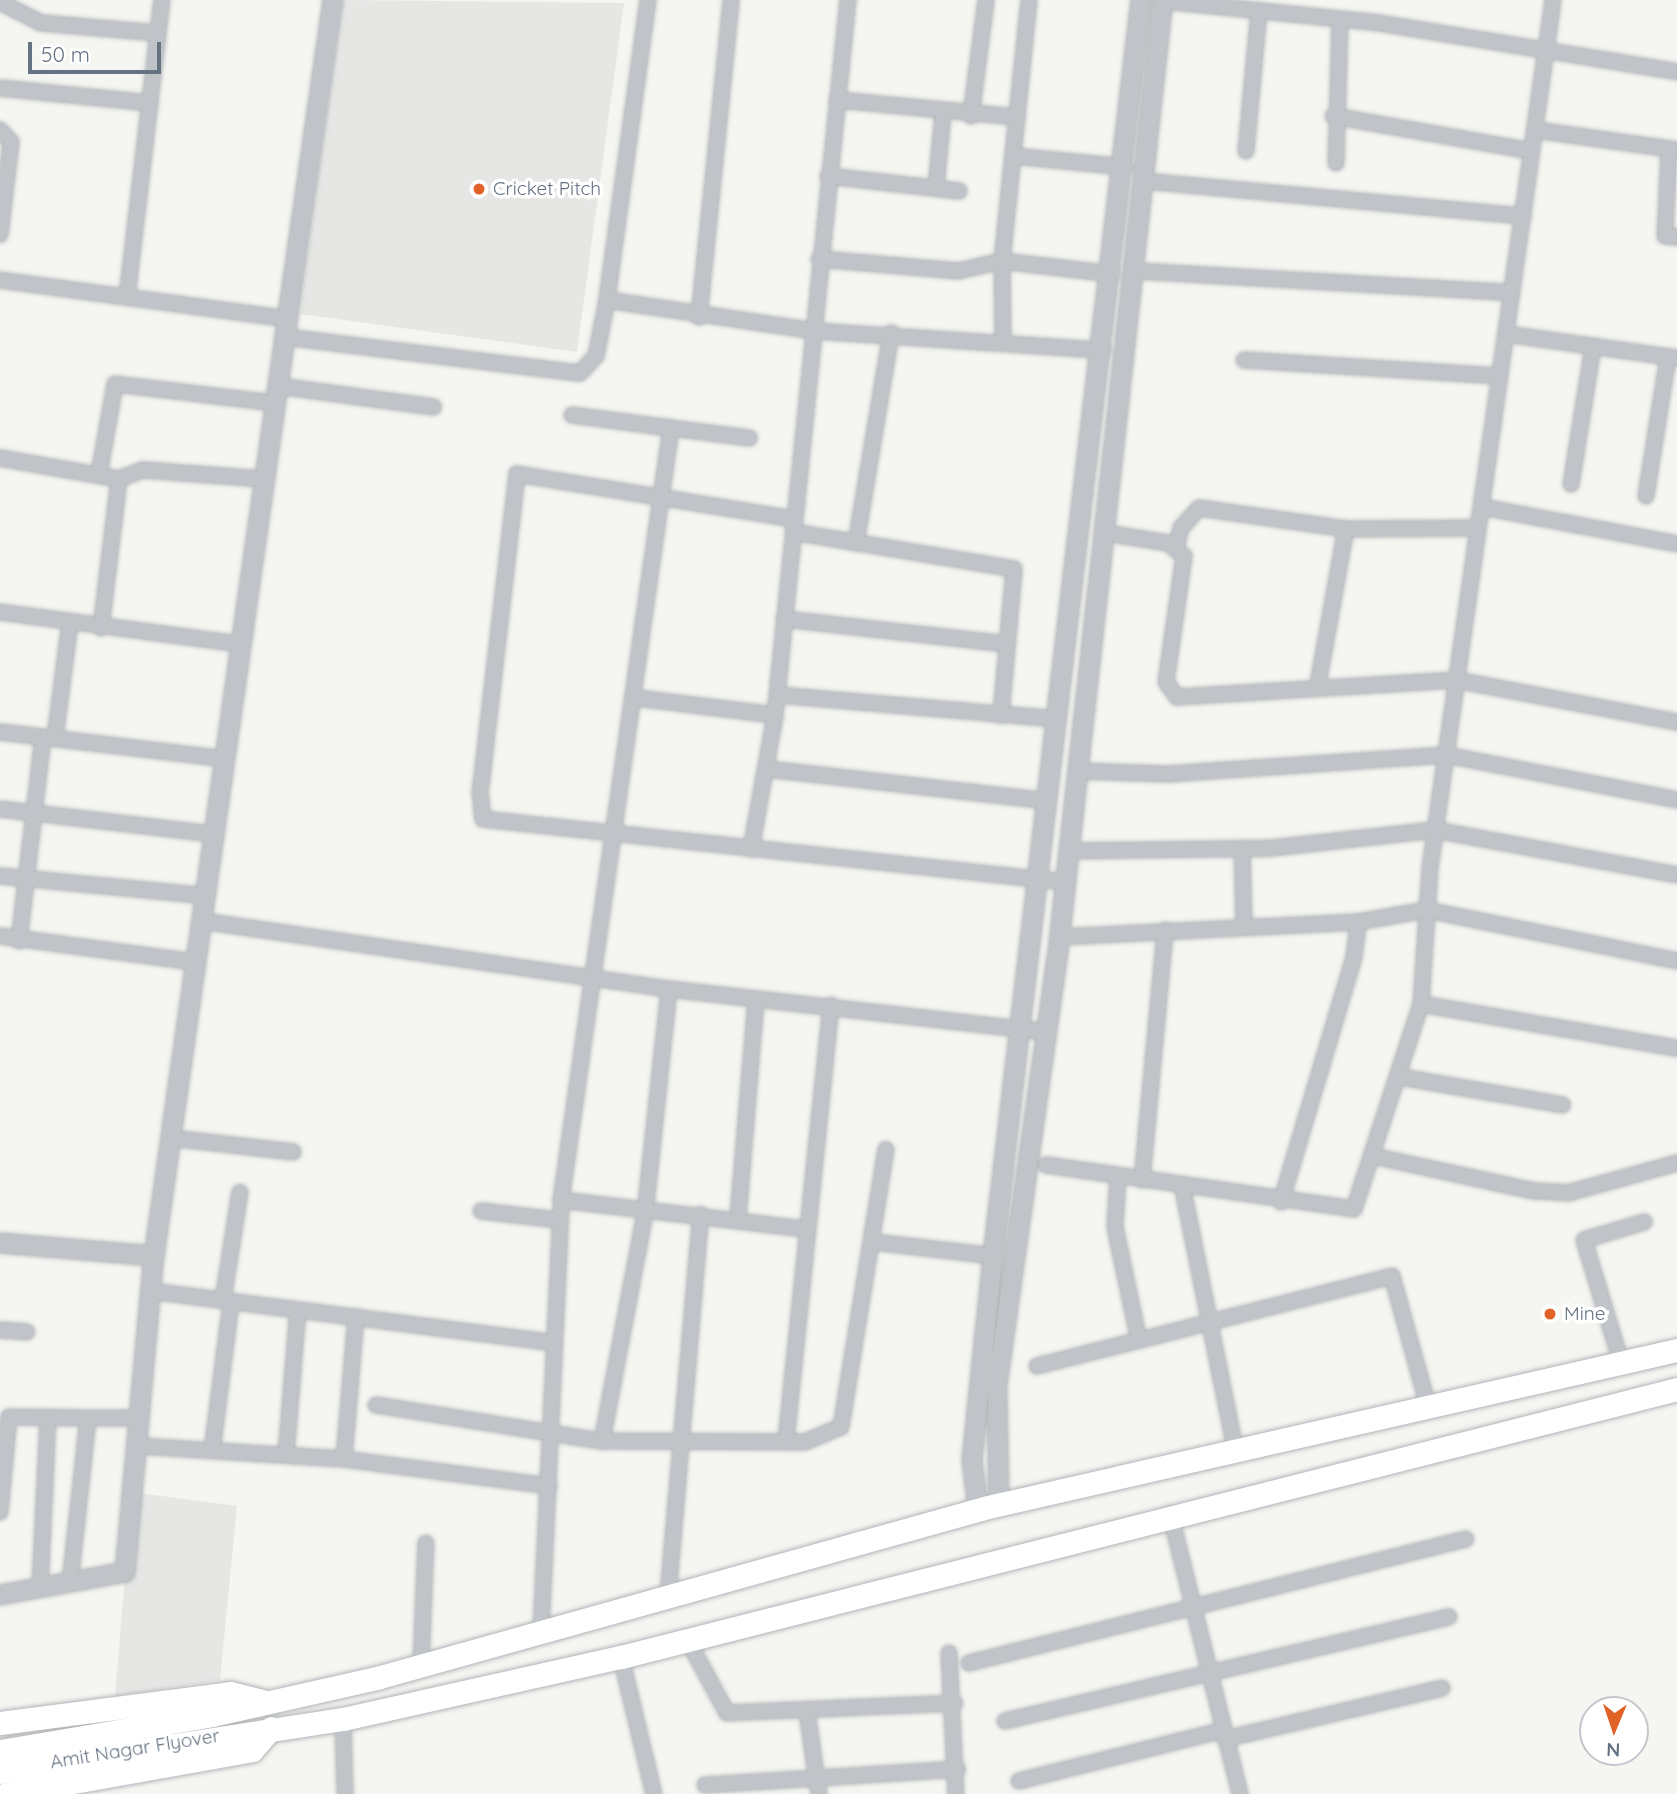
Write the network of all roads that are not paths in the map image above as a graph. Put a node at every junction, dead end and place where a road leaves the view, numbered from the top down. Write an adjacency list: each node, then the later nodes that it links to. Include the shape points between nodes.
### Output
1 (162, 0): 14 (street)
2 (332, 0): 48 (street)
3 (648, 0): 46 (street)
4 (731, 0): 47 (street)
5 (848, 0): 18 (street)
6 (986, 0): 21 (street)
7 (1028, 0): 23 (street)
8 (1141, 0): 31 (street)
9 (1553, 0): 15 (street)
10 (1163, 1): 12 (street); 33 (street)
11 (0, 2): 14 (street, via 41,23)
12 (1259, 11): 13 (street); 27 (street)
13 (1340, 19): 15 (street); 22 (street)
14 (158, 33): 19 (street)
15 (1546, 50): 16 (street); 25 (street)
16 (1677, 72)
17 (0, 88): 19 (street)
18 (837, 100): 20 (street); 32 (street)
19 (150, 103): 45 (street)
20 (943, 113): 21 (street); 34 (street)
21 (971, 116): 23 (street)
22 (1333, 116): 28 (street); 30 (street)
23 (1017, 117): 29 (street)
24 (0, 130): 37 (street, via 11,142)
25 (1535, 130): 26 (street); 28 (street)
26 (1673, 149): 38 (street, via 1665,236)
27 (1246, 151)
28 (1532, 151): 36 (street)
29 (1013, 156): 31 (street); 40 (street)
30 (1336, 163)
31 (1125, 167): 42 (street)
32 (828, 176): 34 (street); 39 (street)
33 (1144, 181): 36 (street); 41 (street)
34 (936, 188): 35 (street)
35 (959, 191)
36 (1522, 216): 44 (street)
37 (0, 234)
38 (1677, 237)
39 (819, 259): 40 (street, via 958,271); 49 (street)
40 (1002, 261): 42 (street); 52 (street)
41 (1135, 271): 44 (street); 74 (street)
42 (1112, 274): 54 (street)
43 (0, 280): 45 (street)
44 (1511, 293): 51 (street)
45 (127, 297): 48 (street)
46 (607, 300): 47 (street); 48 (street, via 596,356 580,373)
47 (699, 317): 49 (street)
48 (286, 328): 58 (street)
49 (814, 331): 50 (street); 71 (street)
50 (891, 333): 52 (street); 75 (street)
51 (1506, 334): 53 (street); 57 (street)
52 (1003, 342): 54 (street)
53 (1593, 346): 55 (street); 67 (street)
54 (1103, 351): 90 (street)
55 (1672, 358): 68 (street)
56 (1244, 360): 57 (street)
57 (1500, 376): 70 (street)
58 (277, 394): 59 (street); 64 (street, via 115,384); 66 (street)
59 (434, 407)
60 (572, 415): 61 (street)
61 (671, 428): 62 (street); 69 (street)
62 (749, 438)
63 (0, 458): 64 (street)
64 (99, 474): 65 (street)
65 (119, 479): 66 (street, via 143,470); 81 (street)
66 (264, 479): 82 (street)
67 (1571, 484)
68 (1646, 496)
69 (663, 498): 71 (street); 87 (street); 104 (street, via 517,474 480,792 483,820)
70 (1482, 508): 73 (street); 76 (street)
71 (794, 525): 75 (street); 79 (street)
72 (1346, 528): 73 (street); 77 (street, via 1199,508 1188,515); 85 (street)
73 (1478, 528): 84 (street)
74 (1106, 533): 77 (street); 97 (street)
75 (856, 542): 83 (street, via 1014,569)
76 (1677, 544)
77 (1176, 547): 85 (street, via 1186,568 1168,692 1177,697)
78 (0, 612): 80 (street)
79 (784, 619): 83 (street); 86 (street)
80 (70, 623): 81 (street); 93 (street)
81 (101, 628): 82 (street)
82 (241, 644): 95 (street)
83 (1007, 644): 89 (street)
84 (1456, 680): 85 (street); 91 (street); 94 (street)
85 (1318, 684)
86 (777, 695): 88 (street); 89 (street)
87 (636, 698): 88 (street); 104 (street)
88 (775, 715): 96 (street)
89 (1001, 715): 90 (street)
90 (1058, 719): 99 (street)
91 (1677, 722)
92 (0, 732): 93 (street)
93 (49, 737): 95 (street); 101 (street)
94 (1446, 755): 97 (street, via 1168,774); 98 (street); 102 (street)
95 (225, 759): 103 (street)
96 (766, 769): 99 (street); 106 (street)
97 (1076, 771): 107 (street)
98 (1677, 800)
99 (1048, 801): 111 (street)
100 (0, 809): 101 (street)
101 (34, 812): 103 (street); 110 (street)
102 (1435, 830): 105 (street); 108 (street); 114 (street)
103 (214, 834): 113 (street)
104 (614, 835): 106 (street); 124 (street)
105 (1242, 848): 107 (street); 117 (street)
106 (751, 849): 111 (street)
107 (1068, 850): 112 (street)
108 (1677, 875)
109 (0, 876): 110 (street)
110 (27, 878): 113 (street); 121 (street)
111 (1038, 879): 112 (street); 129 (street)
112 (1064, 882): 120 (street)
113 (205, 896): 115 (street)
114 (1427, 910): 116 (street); 122 (street); 127 (street)
115 (202, 921): 123 (street); 124 (street)
116 (1358, 922): 117 (street); 145 (street, via 1354,957)
117 (1244, 924): 118 (street)
118 (1165, 930): 120 (street); 141 (street)
119 (0, 936): 121 (street)
120 (1060, 937): 130 (street)
121 (19, 940): 123 (street)
122 (1677, 961)
123 (196, 962): 134 (street)
124 (593, 976): 125 (street); 144 (street)
125 (669, 989): 126 (street); 147 (street)
126 (756, 999): 128 (street); 149 (street)
127 (1421, 1004): 131 (street); 132 (street)
128 (831, 1005): 129 (street); 152 (street)
129 (1018, 1028): 130 (street); 156 (street)
130 (1047, 1032): 186 (street, via 997,1385)
131 (1677, 1048)
132 (1400, 1076): 133 (street); 137 (street)
133 (1563, 1105)
134 (171, 1138): 136 (street); 155 (street)
135 (886, 1150): 153 (street)
136 (293, 1152)
137 (1373, 1156): 138 (street, via 1534,1191 1568,1193); 145 (street, via 1354,1209)
138 (1677, 1163)
139 (1046, 1165): 140 (street)
140 (1118, 1176): 141 (street); 164 (street, via 1115,1227)
141 (1142, 1180): 142 (street)
142 (1182, 1185): 145 (street); 161 (street)
143 (240, 1192): 158 (street)
144 (561, 1200): 147 (street); 150 (street)
145 (1281, 1202)
146 (481, 1211): 150 (street)
147 (645, 1214): 148 (street); 178 (street)
148 (701, 1214): 149 (street); 177 (street)
149 (738, 1218): 152 (street)
150 (559, 1220): 165 (street)
151 (1644, 1222): 167 (street, via 1584,1240)
152 (805, 1229): 179 (street)
153 (874, 1242): 156 (street); 179 (street, via 847,1414 822,1438)
154 (0, 1243): 155 (street)
155 (154, 1256): 157 (street)
156 (993, 1256): 186 (street, via 972,1460)
157 (150, 1291): 158 (street); 175 (street)
158 (227, 1301): 159 (street); 181 (street)
159 (298, 1310): 160 (street); 183 (street)
160 (356, 1317): 165 (street); 184 (street)
161 (1206, 1324): 164 (street); 171 (street, via 1392,1276); 182 (street)
162 (0, 1330): 163 (street)
163 (27, 1332)
164 (1139, 1341): 168 (street)
165 (550, 1342): 176 (street)
166 (1677, 1349): 167 (main road, Amit Nagar Flyover)
167 (1621, 1362): 171 (main road, Amit Nagar Flyover)
168 (1037, 1366)
169 (1677, 1389): 188 (main road, Amit Nagar Flyover)
170 (376, 1405): 176 (street)
171 (1428, 1406): 182 (main road, Amit Nagar Flyover)
172 (5, 1414): 173 (street); 187 (street)
173 (48, 1417): 174 (street); 192 (street)
174 (88, 1418): 175 (street); 191 (street)
175 (139, 1418): 180 (street)
176 (552, 1437): 178 (street); 185 (street)
177 (682, 1437): 178 (street); 179 (street); 194 (street)
178 (602, 1441)
179 (786, 1441)
180 (138, 1446): 181 (street); 191 (street, via 125,1572)
181 (212, 1451): 183 (street)
182 (1236, 1452): 186 (main road, Amit Nagar Flyover)
183 (286, 1455): 184 (street)
184 (344, 1458): 185 (street)
185 (549, 1486): 197 (street)
186 (988, 1507): 194 (main road, Amit Nagar Flyover)
187 (0, 1512)
188 (1170, 1513): 195 (street); 198 (main road, Amit Nagar Flyover)
189 (1466, 1539): 195 (street)
190 (426, 1543): 202 (street)
191 (70, 1584): 192 (street)
192 (40, 1588): 193 (street)
193 (0, 1595)
194 (668, 1596): 197 (main road, Amit Nagar Flyover)
195 (1190, 1606): 201 (street); 203 (street)
196 (1449, 1617): 203 (street)
197 (541, 1632): 202 (main road, Amit Nagar Flyover)
198 (687, 1639): 200 (main road, Amit Nagar Flyover); 207 (street, via 727,1713)
199 (949, 1653): 206 (street)
200 (621, 1657): 208 (main road, Amit Nagar Flyover); 222 (street)
201 (970, 1663)
202 (421, 1665): 205 (main road, Amit Nagar Flyover)
203 (1205, 1672): 209 (street); 213 (street)
204 (1442, 1688): 213 (street)
205 (265, 1702): 210 (main road, via 230,1693); 211 (main road, Amit Nagar Flyover)
206 (955, 1703): 207 (street); 215 (street)
207 (807, 1712): 219 (street)
208 (343, 1719): 212 (main road, Amit Nagar Flyover); 221 (street)
209 (1005, 1721)
210 (0, 1723)
211 (215, 1725): 212 (main road, Amit Nagar Flyover); 214 (main road, Amit Nagar Flyover); 216 (main road, Amit Nagar Flyover)
212 (271, 1728): 220 (main road, via 252,1750)
213 (1224, 1735): 217 (street); 224 (street)
214 (0, 1751)
215 (957, 1769): 219 (street); 223 (street)
216 (0, 1772)
217 (1019, 1781)
218 (705, 1785): 219 (street)
219 (819, 1786)
220 (5, 1794)
221 (345, 1794)
222 (654, 1794)
223 (956, 1794)
224 (1240, 1794)

